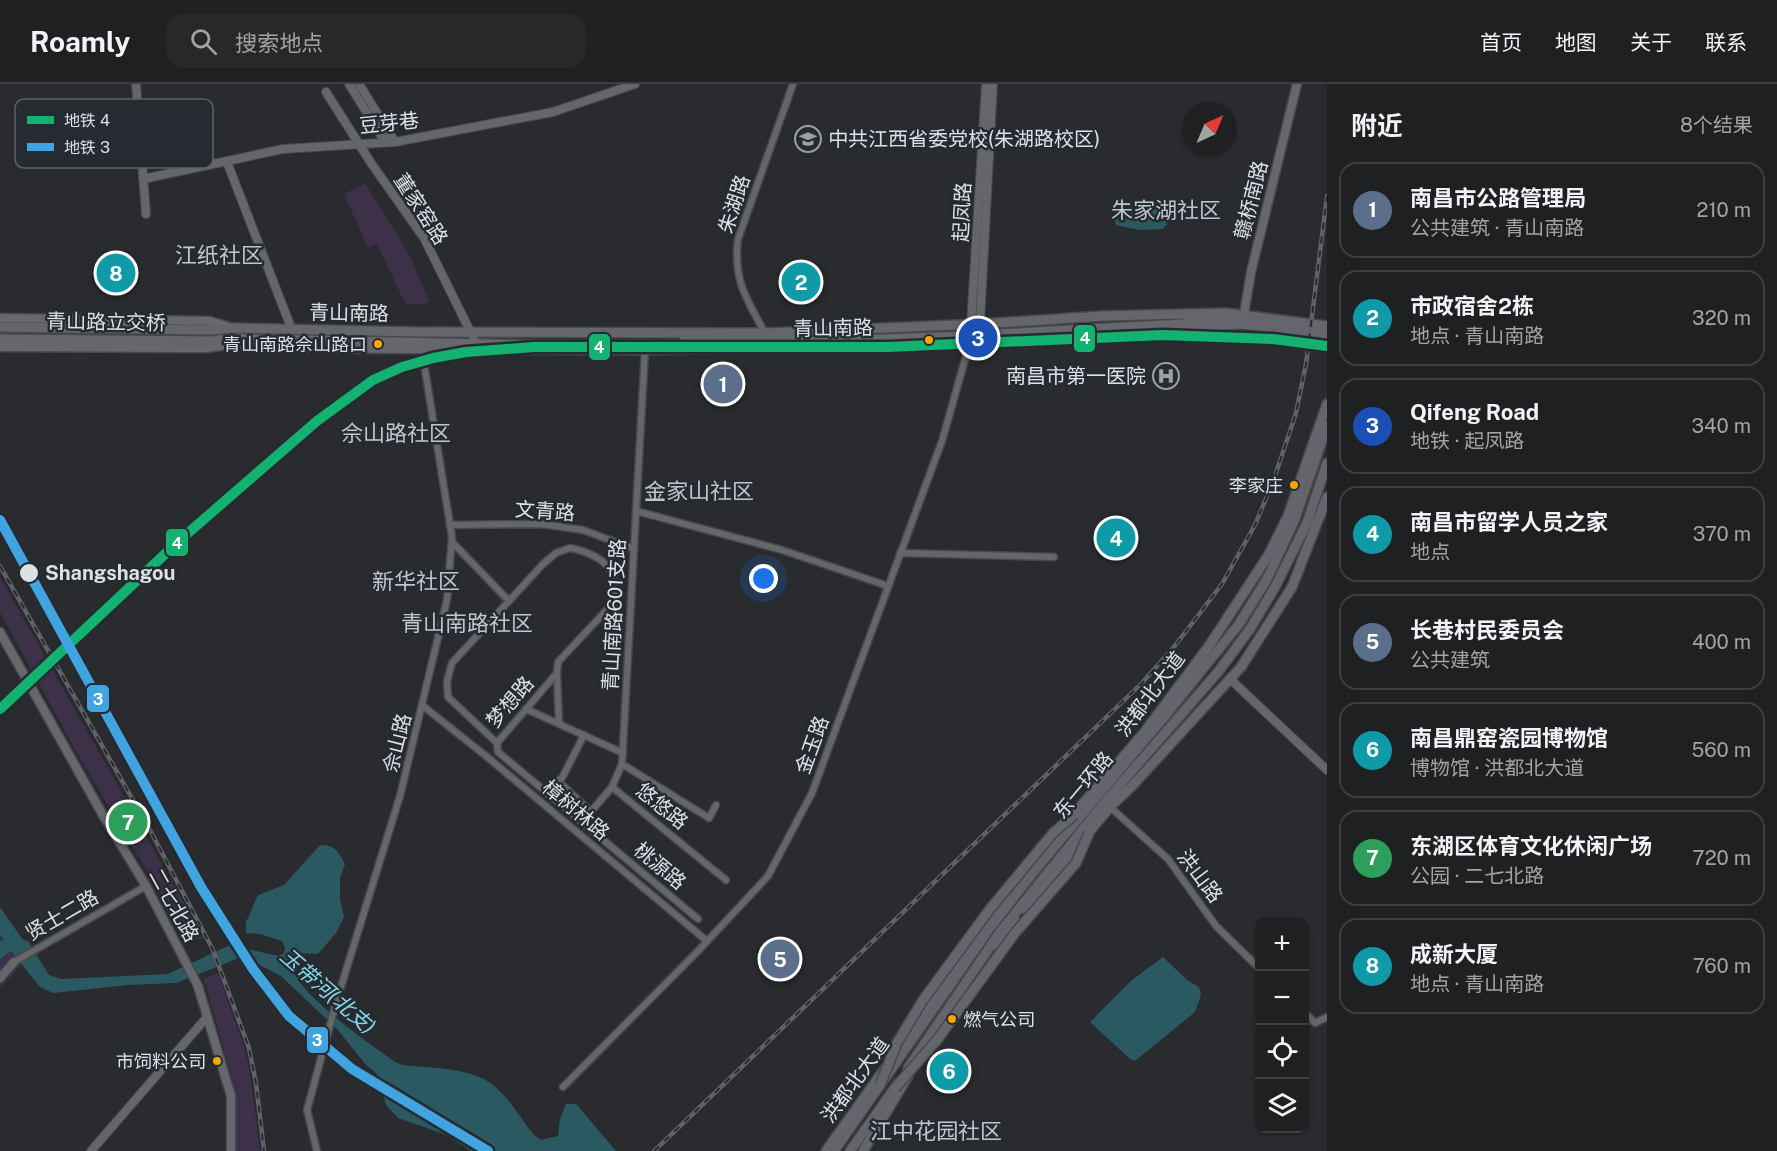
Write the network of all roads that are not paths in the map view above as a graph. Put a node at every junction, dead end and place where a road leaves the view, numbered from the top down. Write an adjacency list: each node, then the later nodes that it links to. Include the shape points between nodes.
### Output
1 (136, 84): 10 (street)
2 (349, 84): 11 (street)
3 (359, 84): 12 (street)
4 (635, 84): 12 (street, 豆芽巷, via 553,112)
5 (793, 84): 27 (street, 朱湖路, via 738,239 735,260 740,286)
6 (986, 84): 28 (street, 起凤路)
7 (993, 84): 28 (street, 起凤路)
8 (1297, 84): 21 (main road, 赣桥南路)
9 (326, 92): 13 (street, 董家窑路)
10 (137, 99)
11 (385, 142): 12 (street, 豆芽巷); 13 (street, 豆芽巷)
12 (395, 142)
13 (359, 143): 14 (street, 豆芽巷, via 283,149); 33 (street, 董家窑路, via 424,238)
14 (227, 162): 15 (street, 豆芽巷); 26 (street)
15 (213, 165)
16 (142, 168): 18 (street)
17 (197, 168): 18 (street, 豆芽巷)
18 (143, 179): 19 (street)
19 (146, 214)
20 (0, 318): 24 (main road, 青山南路, via 210,321)
21 (1243, 319): 22 (main road, 青山南路); 28 (main road, 青山南路); 28 (main road, 青山南路, via 1226,313 1101,316); 29 (main road, 青山南路)
22 (1327, 326)
23 (0, 327): 25 (main road, 青山路立交桥)
24 (232, 328): 25 (main road, 青山南路); 26 (main road, 青山南路)
25 (210, 330): 31 (main road)
26 (292, 330): 31 (main road, 青山南路)
27 (765, 333): 28 (main road, 青山南路); 33 (main road, 青山南路)
28 (975, 333): 33 (main road, via 723,345); 36 (main road, 青山南路); 45 (street, 金玉路, via 942,441)
29 (1327, 334)
30 (0, 339): 32 (main road, 青山路立交桥)
31 (420, 340): 32 (main road); 33 (main road, 青山南路); 33 (main road, 青山南路); 34 (main road, 青山南路); 42 (street, 佘山路)
32 (211, 341): 34 (main road, 青山南路)
33 (476, 341): 36 (main road, 青山南路)
34 (231, 344): 35 (main road, 青山南路, via 207,348)
35 (0, 347)
36 (645, 350): 41 (street, 青山南路601支路)
37 (1327, 404): 67 (main road, 洪都北大道, via 1288,516 1268,556 1216,636 1143,734)
38 (1327, 426): 80 (highway, 东一环路, bridge, via 1295,519 1267,579 1239,624 1003,911)
39 (1327, 464): 82 (highway, 东一环路, bridge, via 1307,523 1250,629 1000,932)
40 (1327, 497): 51 (main road, 洪都北大道, via 1292,587)
41 (636, 511): 44 (street, 青山南路601支路); 47 (street, via 782,550)
42 (450, 525): 43 (street, 佘山路); 44 (street, 文青路, via 541,524 583,530)
43 (452, 542): 48 (street); 52 (street, 佘山路, via 447,600)
44 (634, 549): 57 (street, 青山南路601支路)
45 (900, 553): 46 (street); 47 (street, 金玉路)
46 (1054, 557)
47 (888, 586): 73 (street, 金玉路, via 812,793 768,876)
48 (509, 601): 50 (street, 梦想路, via 543,564 570,548 600,559 613,574 615,601 558,662); 56 (street, 梦想路, via 452,663 447,681 448,697)
49 (0, 632): 71 (main road, 二七北路)
50 (557, 673): 53 (street, 梦想路); 54 (street)
51 (1230, 679): 60 (street); 65 (main road, 洪都北大道)
52 (423, 706): 58 (street, 樟树林路); 85 (street, 佘山路, via 389,837 307,1110)
53 (526, 709): 54 (street); 56 (street, 梦想路)
54 (559, 723): 55 (street)
55 (584, 735): 57 (street); 61 (street)
56 (497, 743): 58 (street); 63 (street, 桃源路, via 498,752)
57 (623, 753): 59 (street, 青山南路601支路)
58 (486, 756): 73 (street, 樟树林路)
59 (622, 764): 62 (street, 青山南路601支路); 64 (street, via 709,818)
60 (1327, 770)
61 (558, 781): 63 (street); 66 (street)
62 (612, 787): 66 (street, 悠悠路); 70 (street, 悠悠路)
63 (544, 791): 68 (street, 桃源路)
64 (716, 805)
65 (1110, 807): 69 (main road, 洪都北大道); 75 (street, 洪山路, via 1168,859 1216,926)
66 (591, 812): 68 (street, 悠悠路)
67 (1074, 815): 80 (main road, bridge, via 1053,833 990,909 923,999 897,1043); 86 (main road, 洪都北大道, via 988,919)
68 (582, 822): 72 (street, 桃源路)
69 (1089, 833): 82 (main road, bridge, via 1076,863 1015,933 937,1040); 89 (main road, 洪都北大道, via 997,943 917,1061)
70 (726, 880)
71 (146, 886): 74 (street, 贤士二路); 79 (main road, 二七北路, via 198,986)
72 (698, 919)
73 (707, 941): 81 (street, 金玉路)
74 (14, 962): 76 (street, 贤士二路)
75 (1255, 964)
76 (0, 978)
77 (1309, 1016): 78 (street, via 1315,1023)
78 (1327, 1017)
79 (208, 1019): 83 (street); 84 (main road, 二七北路, via 231,1096)
80 (880, 1084): 87 (highway, 东一环路)
81 (563, 1088)
82 (895, 1088): 88 (highway, 东一环路)
83 (93, 1151)
84 (231, 1151)
85 (317, 1151)
86 (826, 1151)
87 (834, 1151)
88 (850, 1151)
89 (863, 1151)

